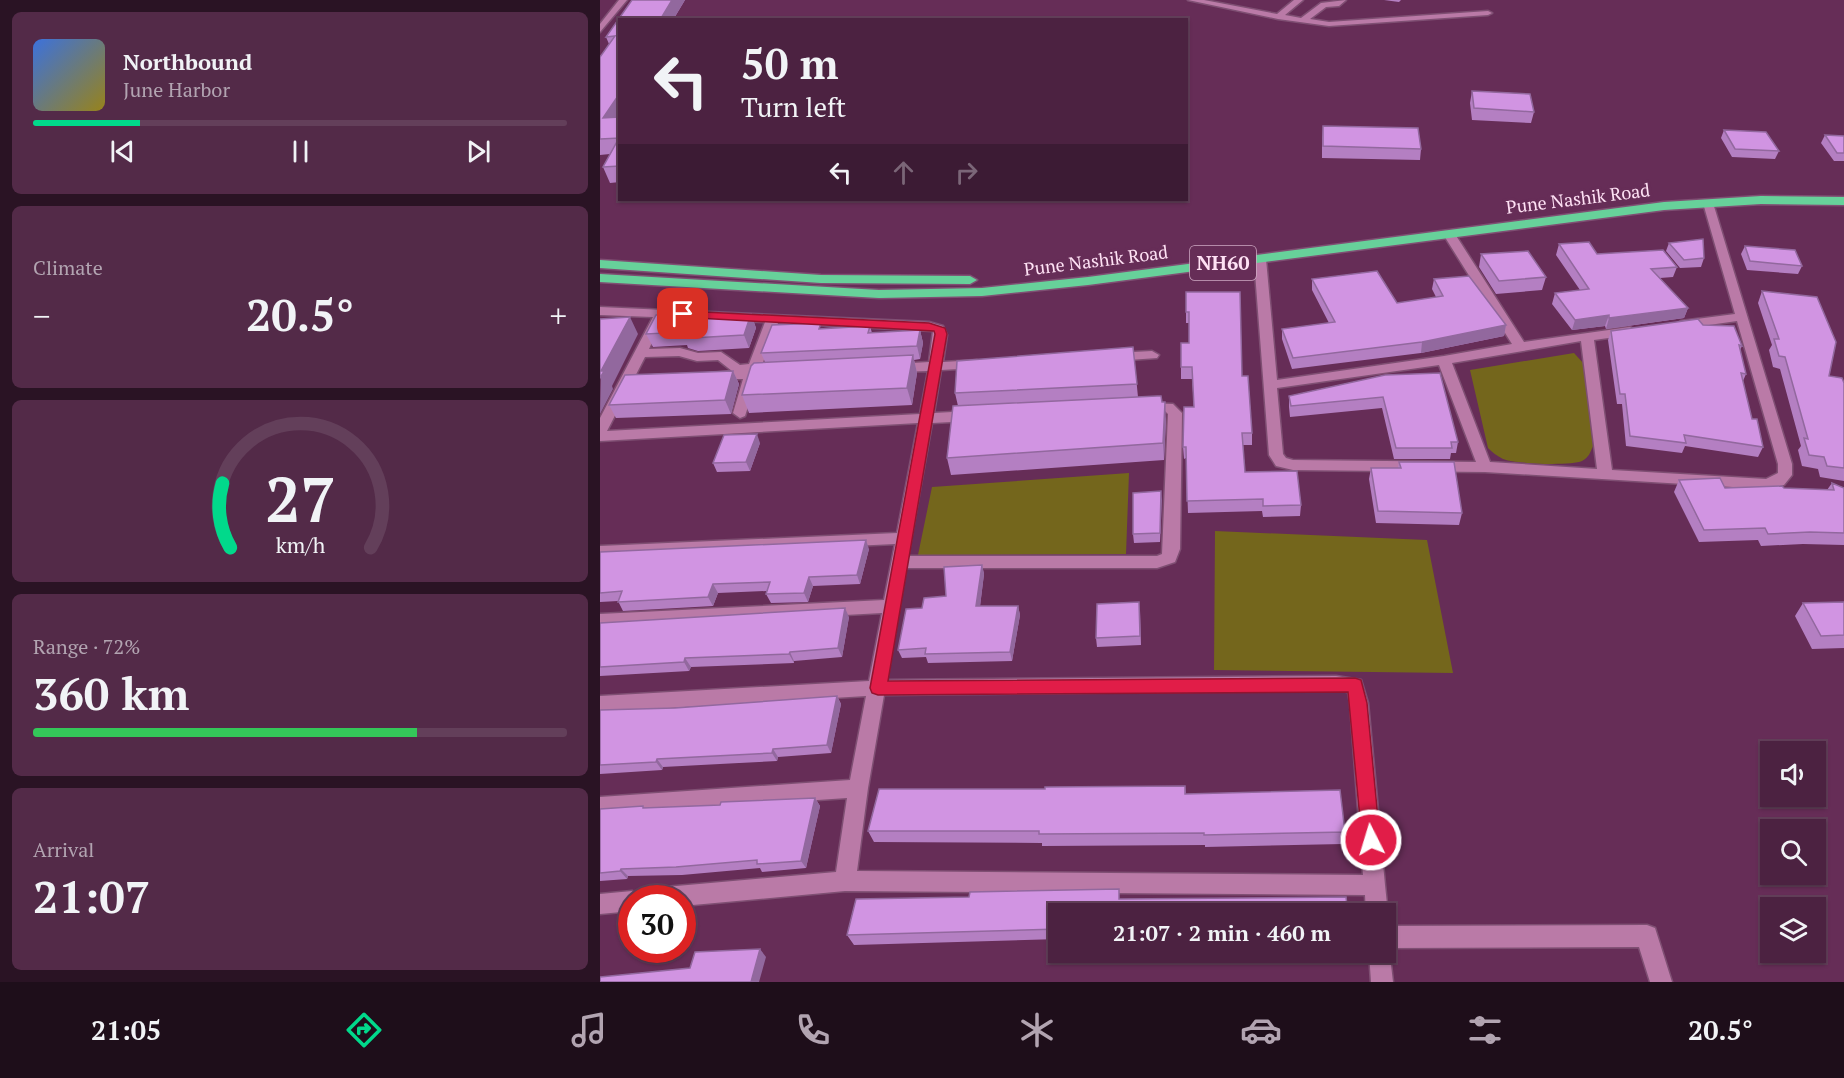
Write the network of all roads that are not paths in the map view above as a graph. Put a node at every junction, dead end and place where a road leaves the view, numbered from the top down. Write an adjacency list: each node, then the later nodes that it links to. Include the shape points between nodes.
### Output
1 (623, 0): 10 (street)
2 (1197, 0): 6 (street)
3 (1256, 0): 6 (street)
4 (1299, 0): 8 (street)
5 (1342, 0): 9 (street, via 1324,5)
6 (1243, 10): 8 (street)
7 (1488, 13): 9 (street, via 1343,24)
8 (1278, 16): 9 (street)
9 (1303, 21)
10 (600, 30)
11 (1844, 191): 16 (highway, Pune Nashik Road / NH60, via 1676,195 1013,278 878,281)
12 (1844, 201): 13 (highway, Pune Nashik Road / NH60)
13 (1708, 203): 14 (highway, Pune Nashik Road / NH60); 20 (street)
14 (1449, 234): 15 (highway, Pune Nashik Road / NH60); 25 (street)
15 (1260, 259): 17 (highway, Pune Nashik Road / NH60, via 1044,286 943,294 811,292); 36 (street)
16 (600, 264)
17 (600, 278)
18 (600, 310): 19 (street)
19 (661, 313): 21 (street); 26 (street)
20 (1741, 317): 22 (street); 44 (street, via 1785,464 1785,475 1779,482)
21 (773, 318): 31 (street, via 939,328); 33 (street)
22 (1670, 326)
23 (1646, 329): 24 (street)
24 (1587, 336): 25 (street); 44 (street)
25 (1520, 346): 29 (street)
26 (640, 353): 33 (street, via 721,356 737,369); 41 (street)
27 (1152, 355): 28 (street)
28 (1106, 357)
29 (1444, 360): 36 (street); 43 (street)
30 (992, 363): 31 (street)
31 (935, 366): 32 (street); 40 (street)
32 (878, 369)
33 (752, 372): 34 (street); 35 (street); 38 (street)
34 (785, 374)
35 (708, 377)
36 (1269, 385): 43 (street, via 1276,455 1281,462)
37 (1134, 408): 47 (street, via 1168,407 1175,413 1169,558 1157,562)
38 (740, 413)
39 (983, 416): 40 (street)
40 (925, 419): 42 (street); 45 (street)
41 (600, 431)
42 (600, 436)
43 (1485, 467): 44 (street)
44 (1605, 473)
45 (905, 538): 46 (street); 47 (street)
46 (600, 552)
47 (901, 562): 48 (street)
48 (892, 606): 49 (street); 50 (street)
49 (600, 621)
50 (878, 688): 51 (street); 52 (street); 55 (street, via 1355,685)
51 (600, 704)
52 (858, 788): 53 (street); 54 (street)
53 (600, 806)
54 (845, 881): 55 (street); 56 (street)
55 (1375, 885): 58 (street)
56 (696, 894)
57 (618, 902): 59 (street)
58 (1376, 903)
59 (600, 904)
60 (1396, 937): 63 (street, via 1647,936)
61 (1381, 963): 62 (street)
62 (1382, 982)
63 (1661, 982)

